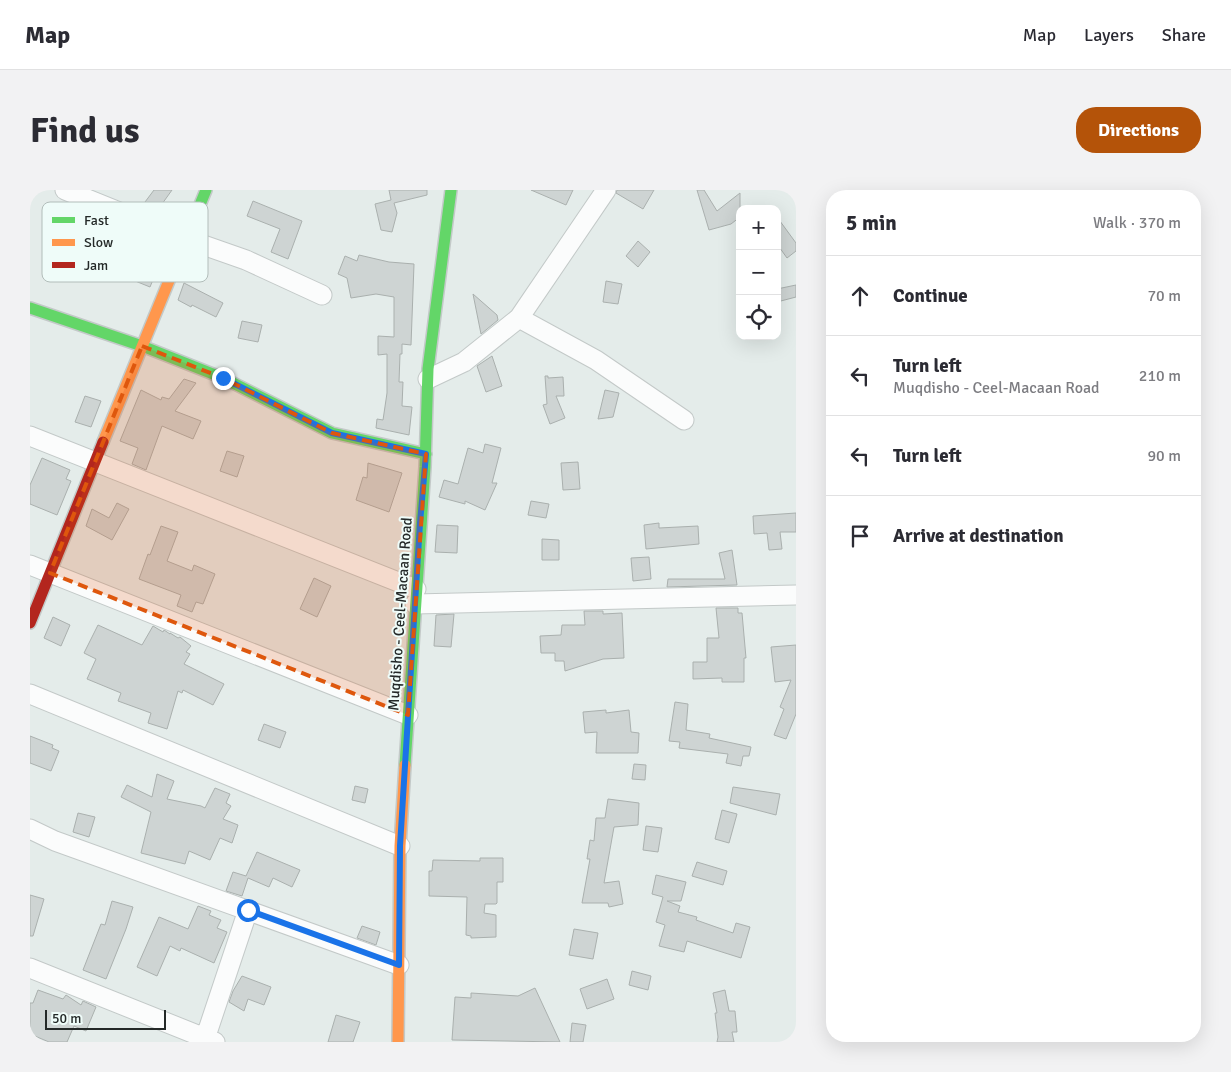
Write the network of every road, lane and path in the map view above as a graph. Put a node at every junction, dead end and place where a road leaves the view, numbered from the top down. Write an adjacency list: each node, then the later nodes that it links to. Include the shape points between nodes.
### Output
1 (65, 190): 5 (street)
2 (206, 190): 6 (street)
3 (451, 190): 13 (street, Muqdisho - Ceel-Macaan Road)
4 (606, 190): 11 (street)
5 (95, 202)
6 (201, 202)
7 (208, 247): 9 (street, via 246,260)
8 (168, 282): 12 (street)
9 (322, 295)
10 (30, 308): 12 (street)
11 (519, 318): 13 (street, via 464,362); 14 (street, via 596,360)
12 (142, 346): 16 (street, via 223,378 332,433); 17 (street)
13 (428, 379): 16 (street, Muqdisho - Ceel-Macaan Road)
14 (684, 420)
15 (30, 436): 17 (street)
16 (426, 454): 21 (street, Muqdisho - Ceel-Macaan Road)
17 (96, 462): 19 (street); 21 (street)
18 (30, 565): 19 (street)
19 (50, 573): 22 (street); 24 (street)
20 (796, 595): 21 (street)
21 (416, 596): 24 (street, Muqdisho - Ceel-Macaan Road)
22 (30, 622)
23 (30, 694): 26 (street)
24 (408, 715): 26 (street, Muqdisho - Ceel-Macaan Road)
25 (30, 830): 27 (street)
26 (400, 846): 28 (street, Muqdisho - Ceel-Macaan Road)
27 (248, 910): 28 (street); 30 (street)
28 (399, 965): 31 (street, Muqdisho - Ceel-Macaan Road)
29 (30, 968): 30 (street)
30 (208, 1041)
31 (398, 1042)

